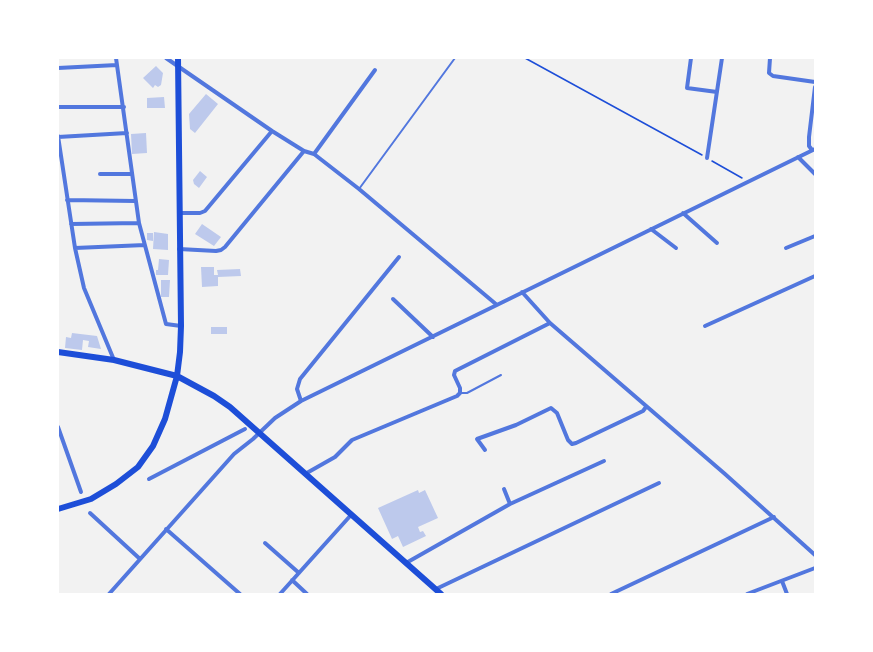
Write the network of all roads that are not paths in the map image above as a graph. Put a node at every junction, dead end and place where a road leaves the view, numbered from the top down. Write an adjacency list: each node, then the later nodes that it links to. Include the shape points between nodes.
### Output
1 (116, 58): 8 (street)
2 (166, 58): 10 (street)
3 (178, 58): 10 (main road)
4 (455, 58): 28 (lane)
5 (691, 58): 14 (street, via 686,88)
6 (722, 58): 14 (street)
7 (770, 58): 12 (street, via 769,73 773,76)
8 (117, 65): 9 (street); 16 (street)
9 (58, 68)
10 (178, 68): 17 (street); 31 (main road)
11 (374, 70): 22 (street)
12 (815, 82)
13 (815, 87): 20 (street, via 809,137 809,146)
14 (717, 92): 24 (street)
15 (58, 107): 16 (street)
16 (124, 107): 18 (street)
17 (272, 131): 21 (street); 31 (street, via 205,211)
18 (127, 134): 19 (street); 26 (street)
19 (58, 137): 29 (street)
20 (814, 150): 23 (street)
21 (304, 151): 22 (street); 42 (street, via 225,247 216,251)
22 (314, 154): 28 (street)
23 (798, 157): 27 (street); 32 (street)
24 (707, 158)
25 (100, 174): 26 (street)
26 (131, 174): 30 (street)
27 (815, 174)
28 (359, 189): 47 (street)
29 (68, 200): 30 (street); 34 (street)
30 (135, 201): 33 (street)
31 (180, 213): 42 (main road)
32 (683, 213): 35 (street); 37 (street)
33 (139, 223): 34 (street); 38 (street)
34 (72, 224): 39 (street)
35 (651, 228): 40 (street); 45 (street)
36 (815, 236): 41 (street)
37 (717, 242)
38 (145, 245): 39 (street); 49 (street, via 166,324)
39 (76, 248): 53 (street, via 84,288)
40 (676, 248)
41 (786, 248)
42 (179, 249): 49 (main road)
43 (399, 257): 57 (street, via 300,379 297,389)
44 (815, 276): 50 (street)
45 (522, 292): 47 (street); 48 (street)
46 (393, 299): 51 (street)
47 (497, 305): 51 (street)
48 (550, 323): 56 (street, via 455,371); 58 (street)
49 (181, 326): 55 (main road)
50 (705, 326)
51 (432, 337): 57 (street)
52 (58, 352): 53 (main road)
53 (114, 360): 55 (main road)
54 (501, 375): 56 (lane, via 467,393)
55 (177, 376): 61 (main road, via 214,396); 70 (main road, via 165,419 153,446 138,467 92,498)
56 (460, 393): 64 (street, via 352,440 335,457)
57 (301, 401): 61 (street, via 268,424)
58 (646, 407): 62 (street, via 572,444 557,413 551,408 516,425 477,439); 73 (street)
59 (58, 427): 68 (street)
60 (245, 429): 65 (street)
61 (259, 434): 64 (main road); 74 (street, via 234,454)
62 (485, 450)
63 (604, 461): 69 (street)
64 (305, 474): 72 (main road)
65 (149, 479)
66 (659, 483): 83 (street)
67 (504, 489): 69 (street)
68 (81, 492)
69 (510, 504): 78 (street)
70 (58, 509)
71 (90, 513): 77 (street)
72 (351, 515): 78 (main road); 80 (street)
73 (774, 517): 76 (street); 89 (street)
74 (166, 529): 77 (street); 85 (street)
75 (265, 543): 80 (street)
76 (815, 555)
77 (140, 559): 84 (street)
78 (406, 562): 83 (main road)
79 (815, 568): 82 (street)
80 (299, 573): 81 (street)
81 (292, 580): 86 (street); 87 (street)
82 (782, 581): 90 (street); 91 (street)
83 (436, 589): 88 (main road)
84 (109, 594)
85 (240, 594)
86 (280, 594)
87 (307, 594)
88 (441, 594)
89 (611, 594)
90 (747, 594)
91 (787, 594)

